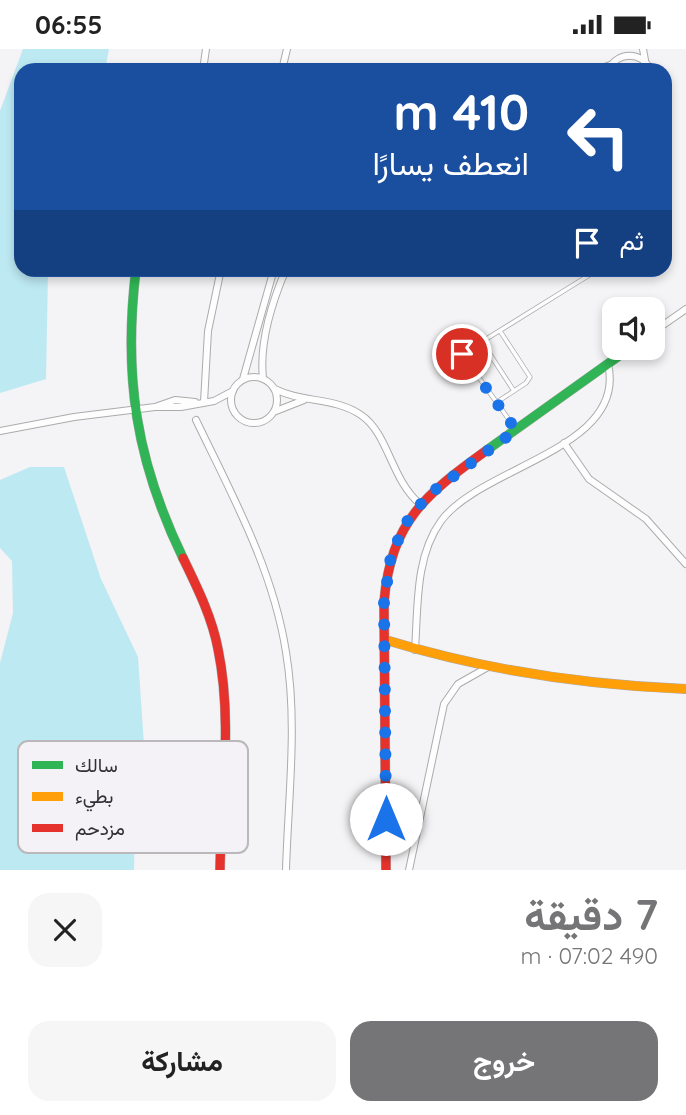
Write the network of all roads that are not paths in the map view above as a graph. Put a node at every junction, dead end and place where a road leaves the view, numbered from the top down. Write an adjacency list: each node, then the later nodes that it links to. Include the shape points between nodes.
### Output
1 (642, 49): 3 (street)
2 (626, 52): 3 (street)
3 (645, 60): 4 (street)
4 (647, 63)
5 (135, 277): 27 (street, via 129,341)
6 (218, 277): 25 (street)
7 (272, 277): 18 (street)
8 (283, 277): 19 (street, via 269,318)
9 (586, 277): 12 (lane)
10 (686, 309): 11 (street)
11 (665, 324)
12 (500, 331): 13 (lane); 22 (lane, via 530,377)
13 (482, 342): 14 (lane); 22 (lane)
14 (462, 354): 17 (lane); 26 (lane)
15 (614, 360): 16 (street)
16 (608, 364): 31 (street); 33 (street, via 610,385 601,410 587,428)
17 (441, 367)
18 (243, 379): 19 (street); 21 (street)
19 (263, 379): 20 (street)
20 (275, 389): 23 (street); 29 (street)
21 (233, 391): 24 (street); 28 (street)
22 (514, 391): 26 (lane)
23 (306, 400): 29 (street); 34 (street, via 347,408 369,422 401,485)
24 (214, 401): 25 (street); 28 (street)
25 (200, 402): 27 (street, via 176,408)
26 (497, 402): 31 (lane)
27 (132, 409): 32 (street); 40 (street, via 151,484 201,592 219,650)
28 (234, 411): 29 (street, via 240,419 255,423)
29 (273, 413)
30 (196, 420): 41 (street, via 261,561 284,637 291,703)
31 (516, 430): 34 (street)
32 (0, 431)
33 (564, 443): 35 (street, via 589,479 646,519); 37 (street, via 468,495 441,520 422,565)
34 (420, 504): 36 (street, via 400,535 388,567)
35 (686, 564)
36 (386, 640): 37 (street); 42 (street)
37 (415, 650): 38 (street)
38 (489, 667): 39 (street, via 612,685); 43 (street, via 464,679 444,704)
39 (686, 689)
40 (224, 741)
41 (286, 870)
42 (386, 870)
43 (409, 870)

